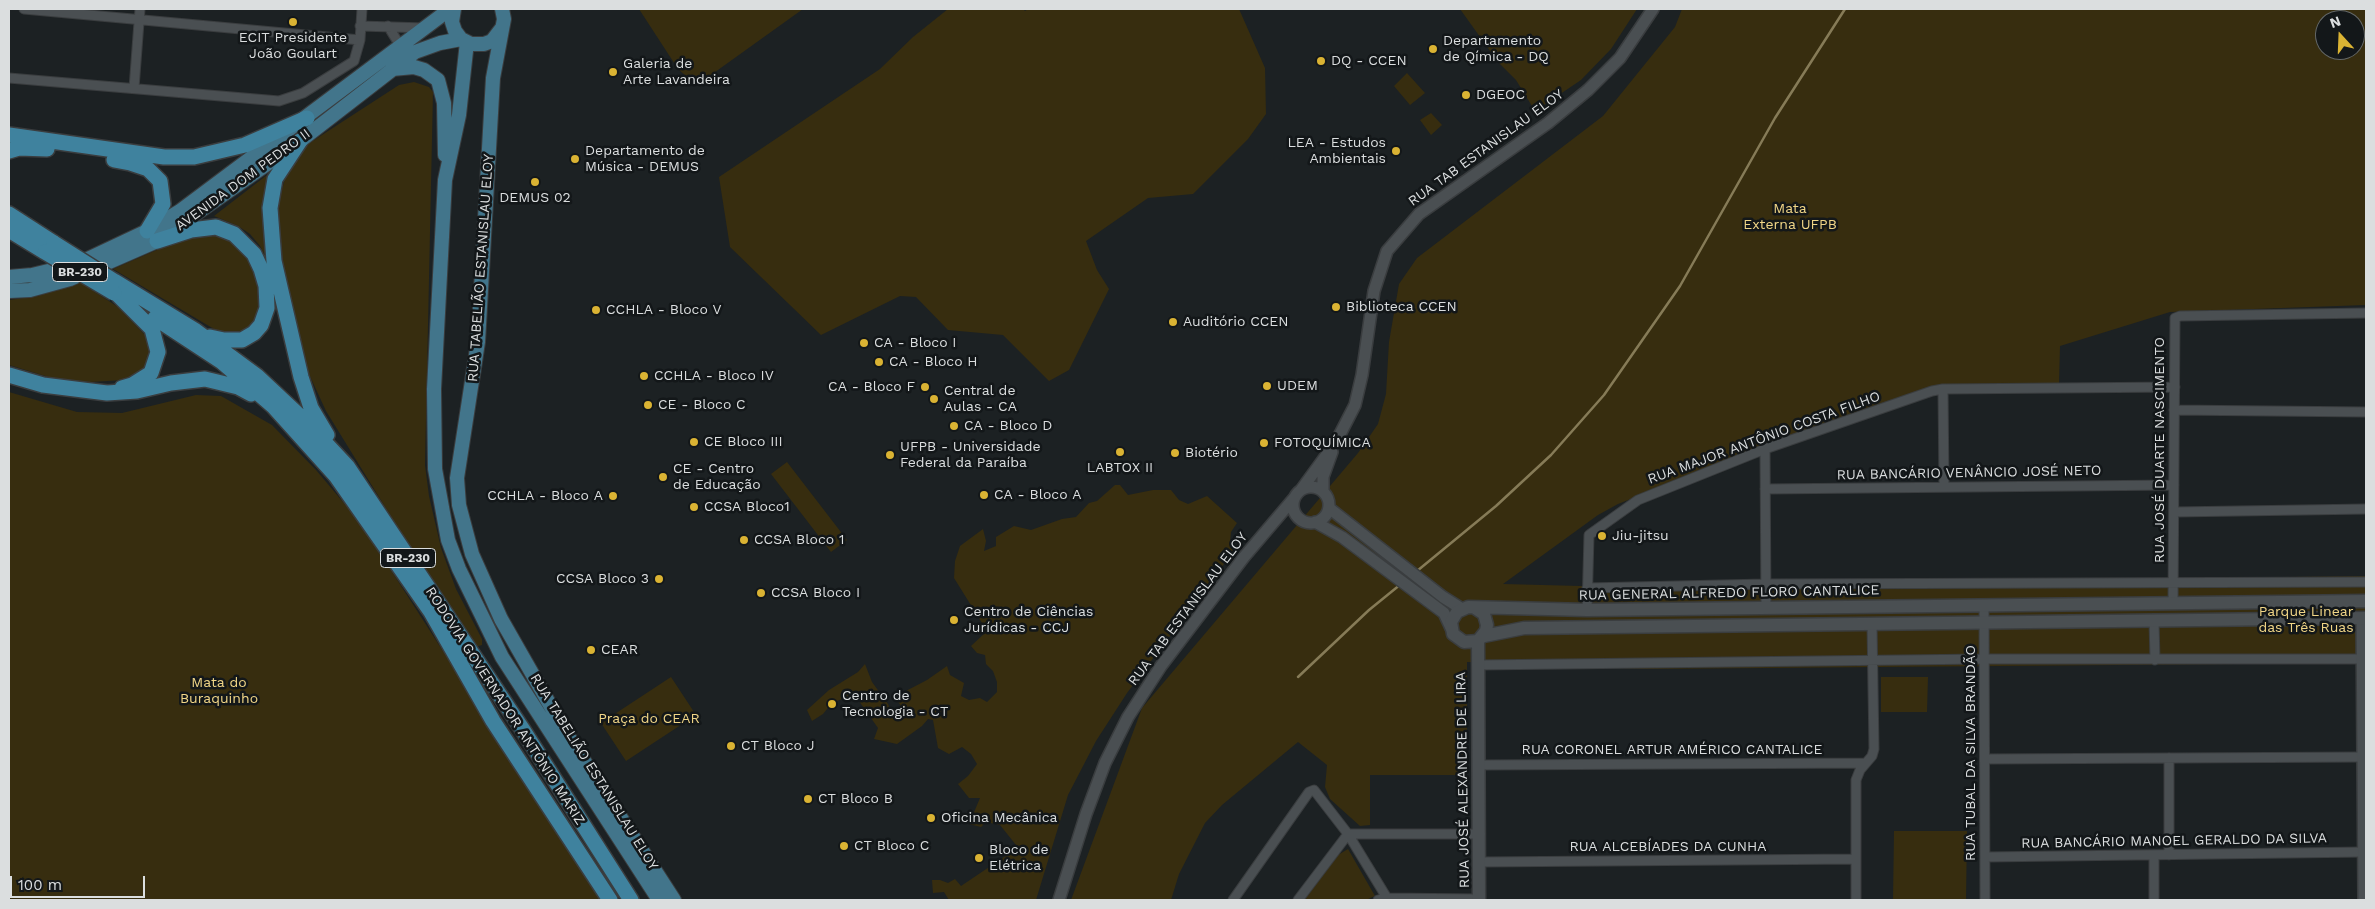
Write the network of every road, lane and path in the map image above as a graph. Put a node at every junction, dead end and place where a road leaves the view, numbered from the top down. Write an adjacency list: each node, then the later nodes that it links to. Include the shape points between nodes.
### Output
1 (24, 9): 8 (street)
2 (140, 9): 8 (street)
3 (362, 9): 9 (street)
4 (450, 9): 11 (main road, AVENIDA DOM PEDRO II)
5 (454, 9): 14 (main road, via 452,22 455,32)
6 (502, 9): 12 (main road, RUA TABELIÃO ESTANISLAU ELOY)
7 (1653, 9): 38 (street, RUA TAB ESTANISLAU ELOY, via 1620,58 1588,90 1419,214 1387,251 1374,291 1355,405)
8 (139, 20): 13 (street); 18 (street)
9 (360, 26): 10 (street); 13 (street)
10 (388, 26): 11 (street); 15 (street)
11 (425, 28): 15 (main road, AVENIDA DOM PEDRO II)
12 (503, 28): 14 (main road, AVENIDA DOM PEDRO II, via 484,44); 95 (main road, RUA TABELIÃO ESTANISLAU ELOY, via 493,78 478,342 457,478 459,505 472,554 501,619 566,733)
13 (360, 40): 18 (street, via 357,56 350,64 303,93 279,101)
14 (464, 41): 16 (main road, AVENIDA DOM PEDRO II, via 428,47); 23 (main road, RUA TABELIÃO ESTANISLAU ELOY, via 459,115)
15 (401, 46): 19 (main road, AVENIDA DOM PEDRO II)
16 (391, 69): 21 (main road, AVENIDA DOM PEDRO II); 23 (main road, via 424,70 438,80 444,103)
17 (9, 78): 18 (street)
18 (134, 88)
19 (307, 118): 20 (highway, via 245,145 194,157 164,157); 25 (main road, AVENIDA DOM PEDRO II, via 180,211)
20 (9, 135)
21 (300, 140): 25 (main road, AVENIDA DOM PEDRO II); 40 (highway, via 275,179 270,208 274,261 311,408)
22 (9, 151): 25 (highway, via 35,148 130,162 148,169 160,181 164,198)
23 (445, 180): 94 (main road, RUA TABELIÃO ESTANISLAU ELOY, via 434,416 435,469 448,540 458,569 502,657)
24 (11, 223): 27 (highway, RODOVIA GOVERNADOR ANTÔNIO MARIZ / BR-230, bridge)
25 (152, 236): 26 (main road, AVENIDA DOM PEDRO II, via 77,264); 28 (main road, AVENIDA DOM PEDRO II, via 70,279 30,290); 30 (highway, via 206,228 226,230 244,242 261,269 267,308 261,325 254,333 236,341)
26 (9, 277)
27 (116, 290): 30 (highway, RODOVIA GOVERNADOR ANTÔNIO MARIZ / BR-230); 34 (highway, via 152,329 158,352 151,372 132,384); 35 (highway, RODOVIA GOVERNADOR ANTÔNIO MARIZ / BR-230, via 222,362)
28 (9, 291)
29 (2366, 313): 32 (street, RUA JOSÉ DUARTE NASCIMENTO, via 2180,316 2175,318 2174,324)
30 (196, 331): 40 (highway, RODOVIA GOVERNADOR ANTÔNIO MARIZ / BR-230, via 257,376)
31 (9, 375): 34 (highway, via 43,386)
32 (2175, 386): 33 (street, RUA MAJOR ANTÔNIO COSTA FILHO); 36 (street, RUA JOSÉ DUARTE NASCIMENTO)
33 (1944, 389): 39 (street, RUA MAJOR ANTÔNIO COSTA FILHO); 42 (street)
34 (106, 393): 35 (highway, via 205,379 238,387)
35 (273, 406): 92 (highway, RODOVIA GOVERNADOR ANTÔNIO MARIZ / BR-230, via 336,476 426,604 493,720)
36 (2174, 410): 37 (street); 41 (street, RUA JOSÉ DUARTE NASCIMENTO)
37 (2366, 412)
38 (1336, 442): 44 (street, RUA TAB ESTANISLAU ELOY, via 1323,478); 45 (street, RUA TAB ESTANISLAU ELOY)
39 (1765, 450): 43 (street); 55 (street, RUA MAJOR ANTÔNIO COSTA FILHO, via 1638,500 1588,535)
40 (347, 466): 93 (highway, RODOVIA GOVERNADOR ANTÔNIO MARIZ / BR-230, via 523,730)
41 (2174, 485): 42 (street, RUA BANCÁRIO VENÂNCIO JOSÉ NETO); 48 (street, RUA JOSÉ DUARTE NASCIMENTO)
42 (1944, 486): 43 (street, RUA BANCÁRIO VENÂNCIO JOSÉ NETO)
43 (1765, 489): 54 (street)
44 (1323, 491): 45 (street, via 1314,487); 46 (street)
45 (1298, 493): 49 (street, via 1293,506); 51 (street, RUA TAB ESTANISLAU ELOY)
46 (1329, 508): 50 (street, via 1325,517); 59 (street, via 1443,596)
47 (2366, 510): 48 (street)
48 (2174, 512): 53 (street, RUA JOSÉ DUARTE NASCIMENTO)
49 (1296, 515): 50 (street, via 1305,522); 51 (street, RUA TAB ESTANISLAU ELOY)
50 (1315, 522): 68 (street, via 1342,537 1444,613)
51 (1265, 531): 96 (street, RUA TAB ESTANISLAU ELOY, via 1161,666 1128,717 1105,763 1086,814)
52 (2366, 582): 53 (street, RUA GENERAL ALFREDO FLORO CANTALICE)
53 (2174, 583): 54 (street, RUA GENERAL ALFREDO FLORO CANTALICE); 57 (street, RUA JOSÉ DUARTE NASCIMENTO)
54 (1766, 584): 55 (street, RUA GENERAL ALFREDO FLORO CANTALICE); 60 (street)
55 (1587, 588): 62 (street, RUA MAJOR ANTÔNIO COSTA FILHO)
56 (2364, 601): 57 (main road, RUA GENERAL ALFREDO FLORO CANTALICE); 63 (main road)
57 (2173, 603): 58 (main road, RUA GENERAL ALFREDO FLORO CANTALICE)
58 (1984, 605): 60 (main road, RUA GENERAL ALFREDO FLORO CANTALICE); 65 (street, RUA TUBAL DA SILVA BRANDÃO)
59 (1468, 608): 62 (main road, RUA GENERAL ALFREDO FLORO CANTALICE); 68 (main road, via 1453,617); 69 (main road, via 1484,614 1488,625)
60 (1766, 608): 61 (main road, RUA GENERAL ALFREDO FLORO CANTALICE)
61 (1676, 609): 62 (main road, RUA GENERAL ALFREDO FLORO CANTALICE); 67 (street)
62 (1587, 610)
63 (2364, 618): 64 (main road); 70 (street)
64 (2154, 621): 65 (main road); 72 (street)
65 (1984, 624): 66 (main road); 71 (street, RUA TUBAL DA SILVA BRANDÃO)
66 (1872, 625): 67 (main road); 73 (street)
67 (1676, 628): 69 (main road, via 1524,628)
68 (1457, 637): 69 (main road); 74 (main road, RUA JOSÉ ALEXANDRE DE LIRA)
69 (1481, 639): 74 (main road, RUA JOSÉ ALEXANDRE DE LIRA)
70 (2363, 659): 72 (street); 75 (street)
71 (1984, 660): 72 (street); 73 (street); 78 (street, RUA TUBAL DA SILVA BRANDÃO)
72 (2156, 660)
73 (1872, 661): 74 (street); 79 (street, via 1874,748)
74 (1477, 662): 80 (main road, RUA JOSÉ ALEXANDRE DE LIRA)
75 (2364, 694): 76 (street)
76 (2363, 756): 77 (street); 81 (street)
77 (2169, 758): 78 (street); 86 (street)
78 (1985, 759): 87 (street, RUA TUBAL DA SILVA BRANDÃO)
79 (1866, 763): 80 (street, RUA CORONEL ARTUR AMÉRICO CANTALICE); 88 (street, via 1856,780)
80 (1479, 765): 83 (main road, RUA JOSÉ ALEXANDRE DE LIRA)
81 (2365, 792): 84 (street)
82 (1348, 834): 83 (street); 91 (street); 97 (street, via 1317,792 1309,792); 98 (street)
83 (1480, 834): 89 (main road, RUA JOSÉ ALEXANDRE DE LIRA)
84 (2364, 852): 86 (street, RUA BANCÁRIO MANOEL GERALDO DA SILVA); 90 (street)
85 (2154, 855): 86 (street, RUA BANCÁRIO MANOEL GERALDO DA SILVA); 87 (street, RUA BANCÁRIO MANOEL GERALDO DA SILVA); 102 (street)
86 (2169, 855)
87 (1985, 857): 101 (street, RUA TUBAL DA SILVA BRANDÃO)
88 (1856, 859): 89 (street, RUA ALCEBÍADES DA CUNHA); 100 (street)
89 (1480, 862): 99 (main road, RUA JOSÉ ALEXANDRE DE LIRA)
90 (2365, 885): 103 (street)
91 (1382, 899): 99 (street)
92 (610, 900)
93 (631, 900)
94 (658, 900)
95 (674, 900)
96 (1060, 900)
97 (1233, 900)
98 (1298, 900)
99 (1479, 900)
100 (1856, 900)
101 (1985, 900)
102 (2154, 900)
103 (2364, 900)

